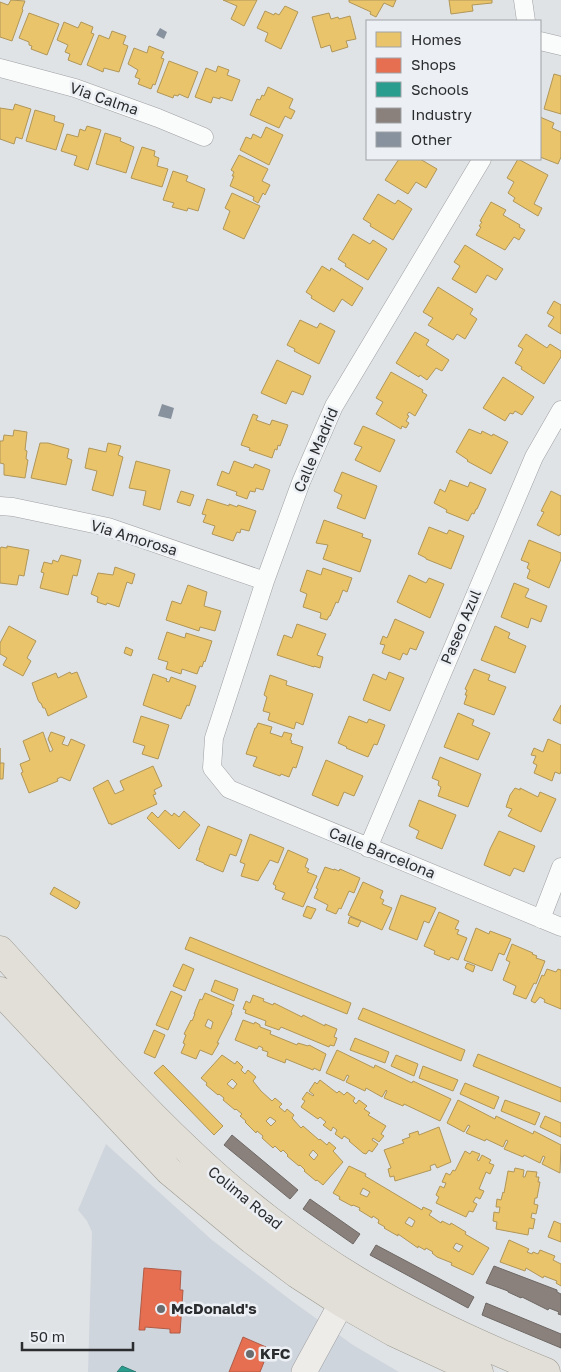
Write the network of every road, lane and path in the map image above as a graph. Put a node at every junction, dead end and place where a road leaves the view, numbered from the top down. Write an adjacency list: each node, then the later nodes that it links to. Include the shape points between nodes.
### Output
1 (523, 0): 2 (street)
2 (526, 20)
3 (541, 41): 4 (street)
4 (561, 46)
5 (0, 68): 6 (street, Via Calma, via 75,88)
6 (204, 137)
7 (481, 160): 10 (street, Calle Madrid, via 334,406 301,482)
8 (561, 410): 12 (street, Paseo Azul, via 534,457)
9 (0, 506): 10 (street, Via Amorosa, via 108,527)
10 (265, 581): 11 (street, Calle Madrid, via 214,738)
11 (212, 768): 12 (street, Calle Barcelona, via 229,789)
12 (368, 848): 14 (street, Calle Barcelona)
13 (561, 867): 14 (street)
14 (541, 919): 15 (street, Calle Barcelona)
15 (561, 927)
16 (0, 950): 18 (main road, Colima Road)
17 (0, 991): 19 (main road, Colima Road)
18 (189, 1151): 19 (main road); 20 (main road, Colima Road, via 267,1217)
19 (169, 1171): 21 (main road, Colima Road, via 252,1240)
20 (355, 1279): 21 (street); 24 (main road, Colima Road, via 455,1332)
21 (342, 1303): 22 (street); 23 (main road, Colima Road, via 393,1332)
22 (304, 1372)
23 (479, 1372)
24 (546, 1372)

